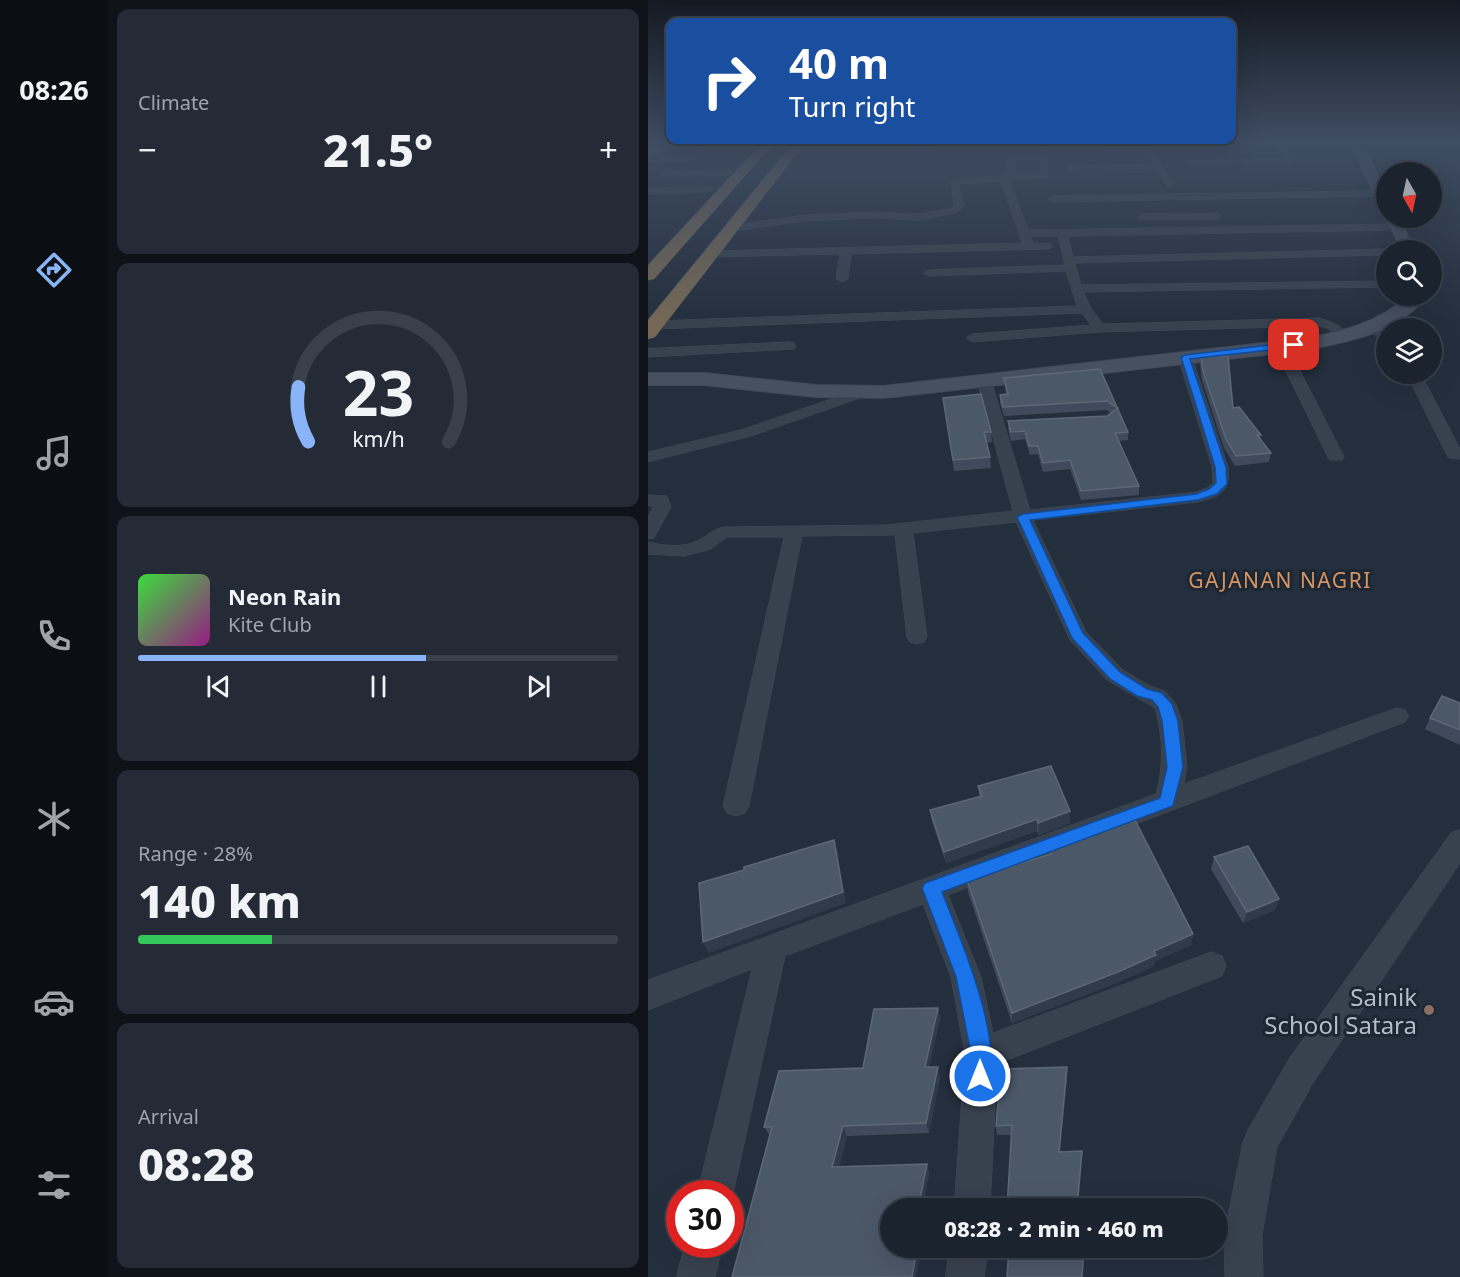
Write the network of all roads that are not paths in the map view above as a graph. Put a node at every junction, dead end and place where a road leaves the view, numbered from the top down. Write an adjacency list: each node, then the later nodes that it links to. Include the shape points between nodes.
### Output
1 (697, 202): 11 (highway)
2 (715, 202): 19 (highway)
3 (744, 202): 9 (highway)
4 (957, 202): 9 (street, via 958,208 920,217 873,215)
5 (1012, 202): 10 (street)
6 (1224, 216): 7 (street)
7 (1143, 217)
8 (1376, 223): 12 (street)
9 (725, 224): 16 (highway); 19 (highway)
10 (1023, 233): 12 (street); 13 (street)
11 (663, 236)
12 (1064, 239): 13 (street); 17 (street)
13 (1030, 248): 14 (street)
14 (846, 250): 16 (street); 20 (street)
15 (1376, 252): 17 (street)
16 (712, 254): 27 (highway)
17 (1068, 264): 18 (street); 22 (street)
18 (929, 273)
19 (656, 279)
20 (842, 279)
21 (1376, 284): 22 (street)
22 (1076, 289): 24 (street)
23 (1406, 306): 25 (street)
24 (1085, 309): 26 (street); 27 (street)
25 (1392, 318)
26 (1100, 328): 29 (street, via 1319,322 1331,325); 30 (street)
27 (651, 329)
28 (1376, 332): 29 (street)
29 (1344, 336): 32 (street)
30 (972, 338)
31 (789, 346): 33 (street)
32 (1281, 346): 34 (street); 41 (street)
33 (648, 353)
34 (1185, 357): 36 (street); 43 (street, via 1220,467 1221,484 1213,492 1198,497)
35 (648, 379): 38 (street, via 702,379)
36 (984, 380): 38 (street); 43 (street, via 1001,422)
37 (1419, 384): 39 (street)
38 (858, 394): 40 (street, via 746,433)
39 (1455, 455)
40 (648, 457)
41 (1336, 457)
42 (648, 500): 46 (street, via 661,500 662,507)
43 (1023, 517): 44 (street); 50 (street, via 1077,635 1115,675 1165,704 1175,767)
44 (903, 528): 45 (street); 48 (street)
45 (794, 532): 47 (street, via 724,532 694,548); 51 (street)
46 (648, 534)
47 (648, 548)
48 (917, 637)
49 (1397, 716): 50 (street)
50 (1167, 802): 53 (street)
51 (736, 806)
52 (1460, 841): 64 (street, via 1301,1071 1260,1142 1244,1235)
53 (931, 888): 54 (street); 57 (street, via 966,977)
54 (772, 947): 56 (street); 58 (street)
55 (1211, 966): 57 (street)
56 (648, 995)
57 (981, 1054): 59 (street)
58 (718, 1180)
59 (973, 1198)
60 (701, 1258): 62 (street)
61 (968, 1258): 63 (street)
62 (696, 1277)
63 (965, 1277)
64 (1244, 1277)

